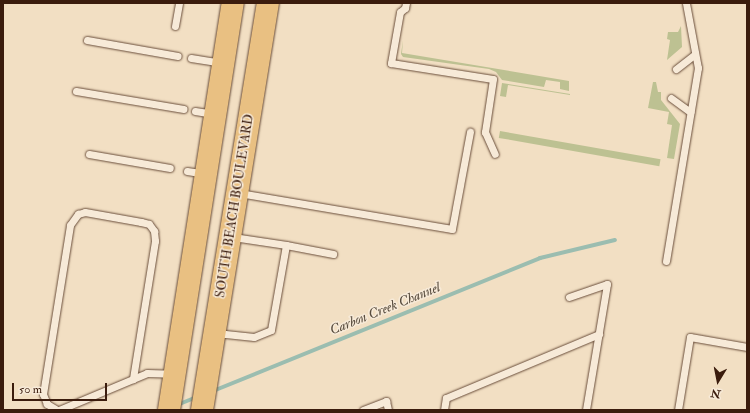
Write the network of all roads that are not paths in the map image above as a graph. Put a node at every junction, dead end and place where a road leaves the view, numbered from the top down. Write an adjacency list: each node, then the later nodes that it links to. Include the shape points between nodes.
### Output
1 (179, 3): 6 (lane)
2 (233, 3): 11 (main road)
3 (268, 3): 21 (main road, SOUTH BEACH BOULEVARD)
4 (406, 3): 19 (lane, via 400,12 391,63 493,79 485,132)
5 (686, 3): 8 (lane)
6 (175, 26)
7 (87, 40): 9 (lane)
8 (695, 54): 12 (lane); 16 (lane, via 698,68)
9 (178, 56)
10 (191, 58): 11 (lane)
11 (222, 63): 31 (main road, via 204,113)
12 (676, 69)
13 (76, 91): 15 (lane)
14 (671, 98): 16 (lane)
15 (183, 109)
16 (690, 112): 25 (lane)
17 (470, 132): 21 (lane, via 452,229)
18 (89, 154): 20 (lane)
19 (495, 154)
20 (170, 168)
21 (237, 193): 22 (main road, SOUTH BEACH BOULEVARD)
22 (230, 237): 23 (lane); 27 (main road, SOUTH BEACH BOULEVARD)
23 (286, 245): 24 (lane); 27 (lane, via 271,330 254,337)
24 (333, 254)
25 (666, 261)
26 (570, 297): 28 (lane, via 607,284)
27 (214, 333): 33 (main road, SOUTH BEACH BOULEVARD)
28 (599, 334): 36 (lane, via 446,398); 37 (lane)
29 (747, 346): 38 (lane, via 690,337)
30 (133, 379): 31 (lane, via 147,373); 32 (lane); 32 (lane, via 155,241 154,231 150,224 85,212 78,214 70,225 43,394 47,404)
31 (172, 392)
32 (58, 410)
33 (202, 410)
34 (364, 410): 35 (lane, via 386,401)
35 (388, 410)
36 (444, 410)
37 (586, 410)
38 (678, 410)

